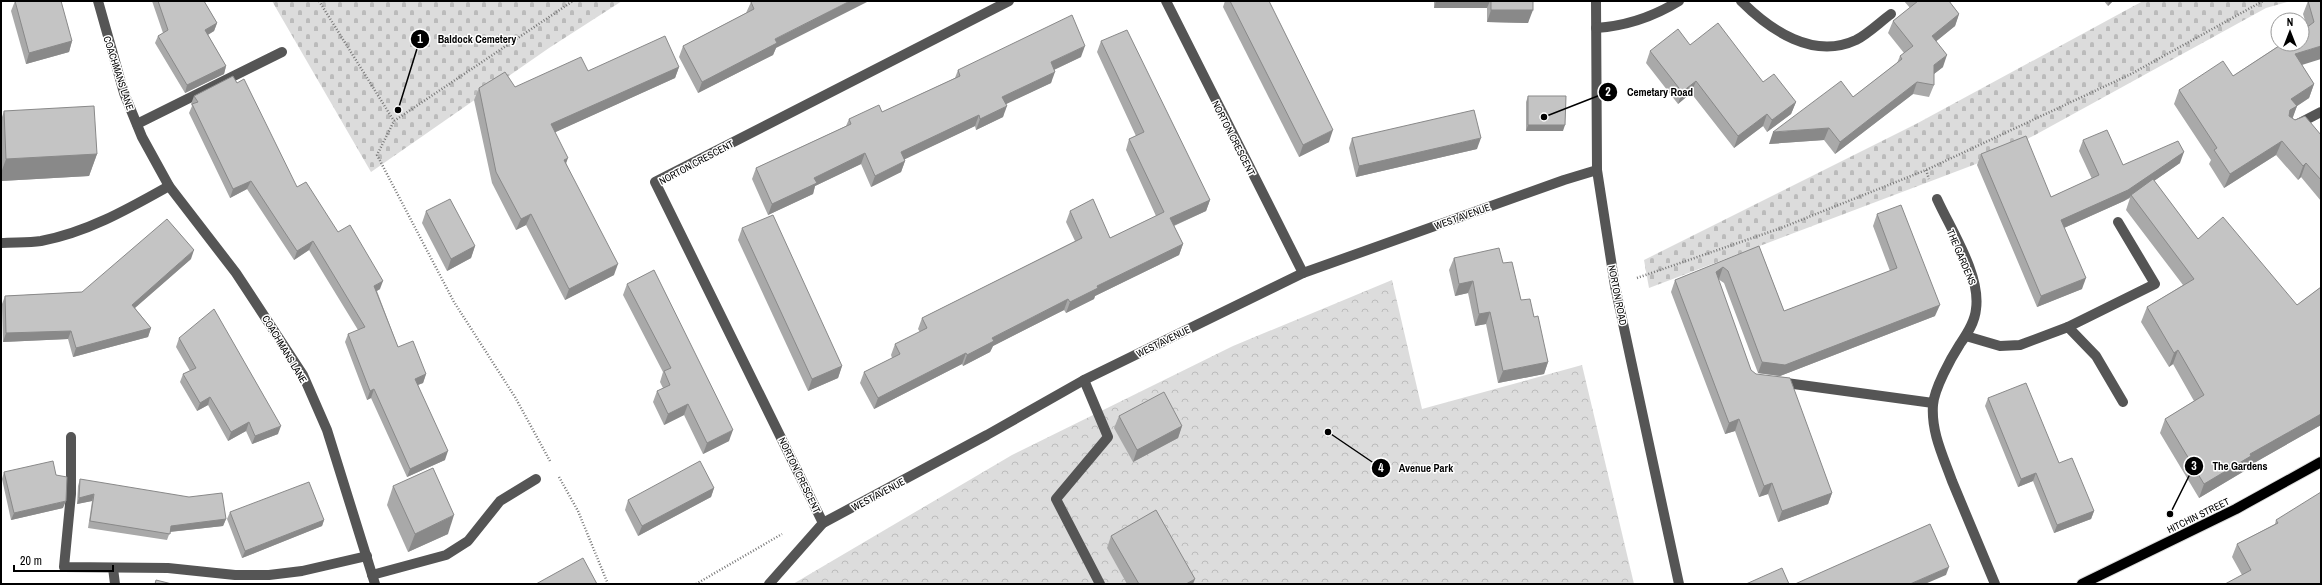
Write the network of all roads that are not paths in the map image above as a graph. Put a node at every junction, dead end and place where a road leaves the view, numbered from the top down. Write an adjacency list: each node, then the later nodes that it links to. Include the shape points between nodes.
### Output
1 (98, 1): 11 (street, COACHMANS LANE, via 124,93)
2 (1009, 1): 28 (street, NORTON CRESCENT, via 655,182)
3 (1166, 1): 18 (street, NORTON CRESCENT)
4 (1596, 1): 8 (street, NORTON ROAD)
5 (1678, 1): 8 (street, via 1666,9 1624,25)
6 (1741, 1): 7 (street, via 1772,28 1792,40 1814,46 1856,40)
7 (1891, 14)
8 (1596, 28): 13 (street, NORTON ROAD)
9 (282, 52): 11 (street)
10 (2321, 112): 12 (street)
11 (137, 124): 14 (street, COACHMANS LANE)
12 (2290, 128)
13 (1597, 170): 18 (street, WEST AVENUE); 35 (street, NORTON ROAD, via 1615,286)
14 (169, 186): 17 (street, via 104,221 67,235 39,241); 29 (street, COACHMANS LANE, via 236,273 303,375 327,430)
15 (1937, 199): 20 (street, THE GARDENS, via 1971,273 1976,292 1976,310)
16 (2118, 222): 19 (street, via 2155,284)
17 (1, 243)
18 (1303, 273): 21 (street, WEST AVENUE)
19 (2068, 327): 20 (street, via 2020,345 2000,346); 23 (street, via 2096,356)
20 (1966, 336): 24 (street, THE GARDENS, via 1949,363)
21 (1084, 380): 28 (street, WEST AVENUE); 34 (street, via 1108,437 1056,499)
22 (1768, 380): 24 (street)
23 (2123, 402)
24 (1933, 403): 36 (street, THE GARDENS, via 1934,426 1939,445)
25 (71, 437): 30 (street, via 71,494 64,567)
26 (2321, 462): 37 (main road, HITCHIN STREET, via 2236,509)
27 (536, 479): 31 (street, via 500,501 468,540 446,555)
28 (823, 523): 33 (street, WEST AVENUE)
29 (367, 556): 30 (street, via 302,571 269,574 235,575 168,568); 31 (street, COACHMANS LANE)
30 (113, 568): 32 (street)
31 (374, 580)
32 (115, 584)
33 (769, 584)
34 (1100, 584)
35 (1679, 584)
36 (1995, 584)
37 (2082, 584)

